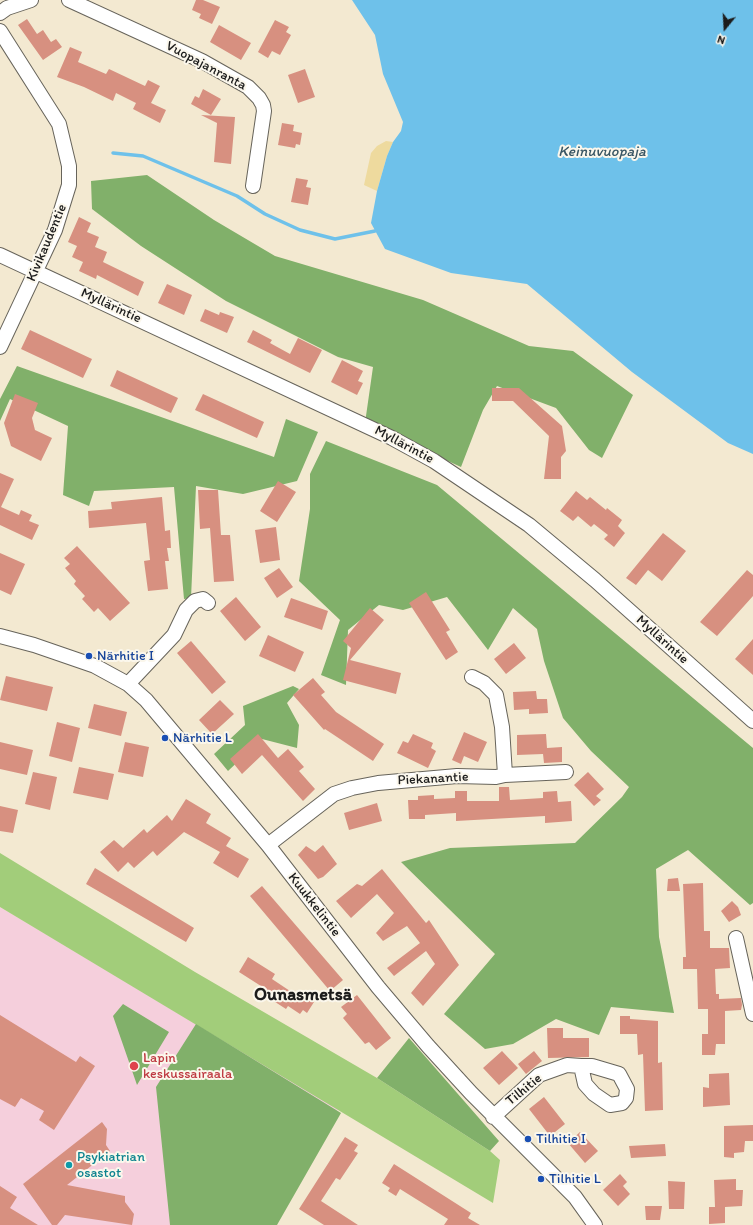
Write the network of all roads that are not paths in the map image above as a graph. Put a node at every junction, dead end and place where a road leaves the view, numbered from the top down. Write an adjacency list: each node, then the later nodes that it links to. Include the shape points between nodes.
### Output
1 (31, 0): 3 (street)
2 (69, 0): 5 (street, Vuopajanranta, via 202,61 248,87 259,98 264,111)
3 (0, 13)
4 (0, 31): 7 (street, Kivikaudentie, via 60,124 67,152 69,185 62,210)
5 (253, 186)
6 (0, 255): 7 (street, Myllärintie)
7 (36, 271): 8 (street, Kivikaudentie); 13 (street, Myllärintie, via 392,438 434,461 529,525 595,580)
8 (0, 347)
9 (208, 603): 12 (street, via 203,599 195,601 186,610 174,635)
10 (0, 636): 12 (street, Kuukkelintie, via 95,666)
11 (472, 677): 15 (street, via 484,683 496,695 502,727)
12 (128, 684): 16 (street, Kuukkelintie, via 181,739)
13 (753, 721)
14 (566, 772): 15 (street, Piekanantie)
15 (505, 775): 16 (street, Piekanantie, via 458,776 378,783 352,788 334,794)
16 (268, 845): 20 (street, Kuukkelintie, via 378,987)
17 (736, 938): 18 (street)
18 (753, 1014)
19 (581, 1066): 20 (street, Tilhitie, via 567,1066 539,1075)
20 (493, 1116): 21 (street, Kuukkelintie, via 575,1197)
21 (595, 1225)

